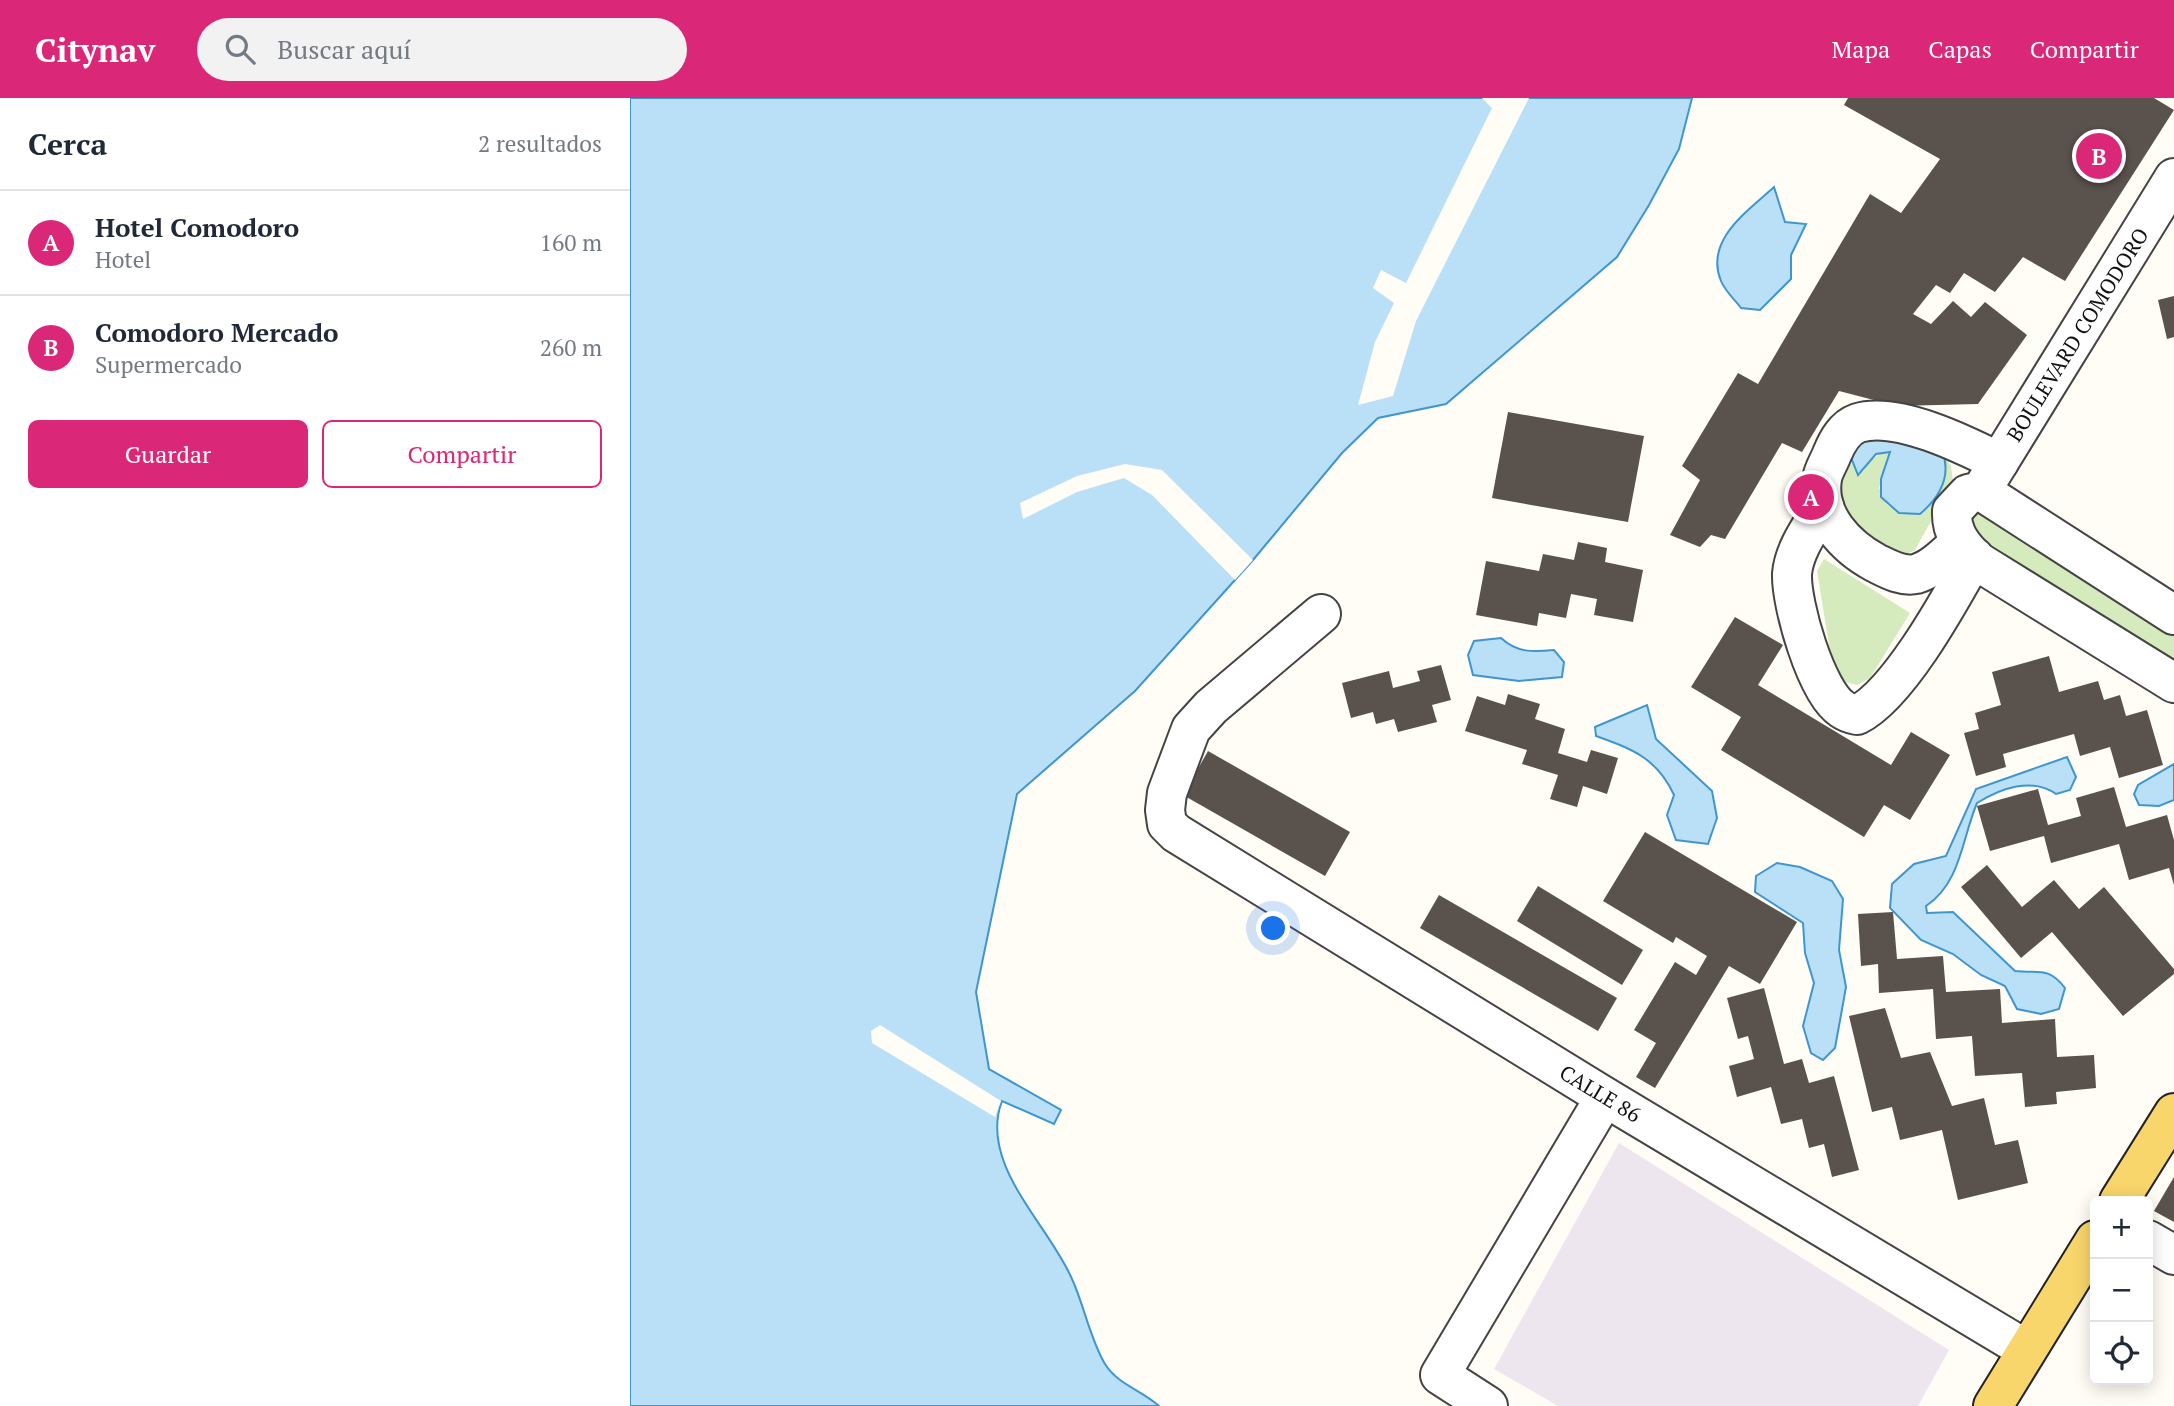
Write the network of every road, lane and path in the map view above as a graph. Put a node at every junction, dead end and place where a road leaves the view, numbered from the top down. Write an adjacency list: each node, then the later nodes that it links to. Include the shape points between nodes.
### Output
1 (2174, 178): 2 (street, BOULEVARD COMODORO)
2 (1990, 477): 3 (street, via 1941,434 1878,421 1857,424 1839,438 1822,479); 4 (street, via 1952,511 1952,522); 6 (street)
3 (1824, 506): 4 (street, via 1835,531 1858,554 1894,572 1915,574); 4 (street, via 1799,548 1792,574 1799,620 1817,676 1841,709 1857,715 1873,707 1939,620)
4 (1967, 550): 7 (street)
5 (1321, 614): 8 (street, CALLE 86, via 1191,729 1166,802 1167,824)
6 (2174, 615)
7 (2174, 683)
8 (1605, 1097): 14 (street, CALLE 86); 15 (street, via 1440,1375)
9 (2174, 1113): 10 (main road)
10 (2122, 1196)
11 (2153, 1243): 13 (street)
12 (2090, 1248): 14 (main road)
13 (2174, 1255)
14 (2027, 1350): 16 (main road)
15 (1488, 1406)
16 (1993, 1406)

